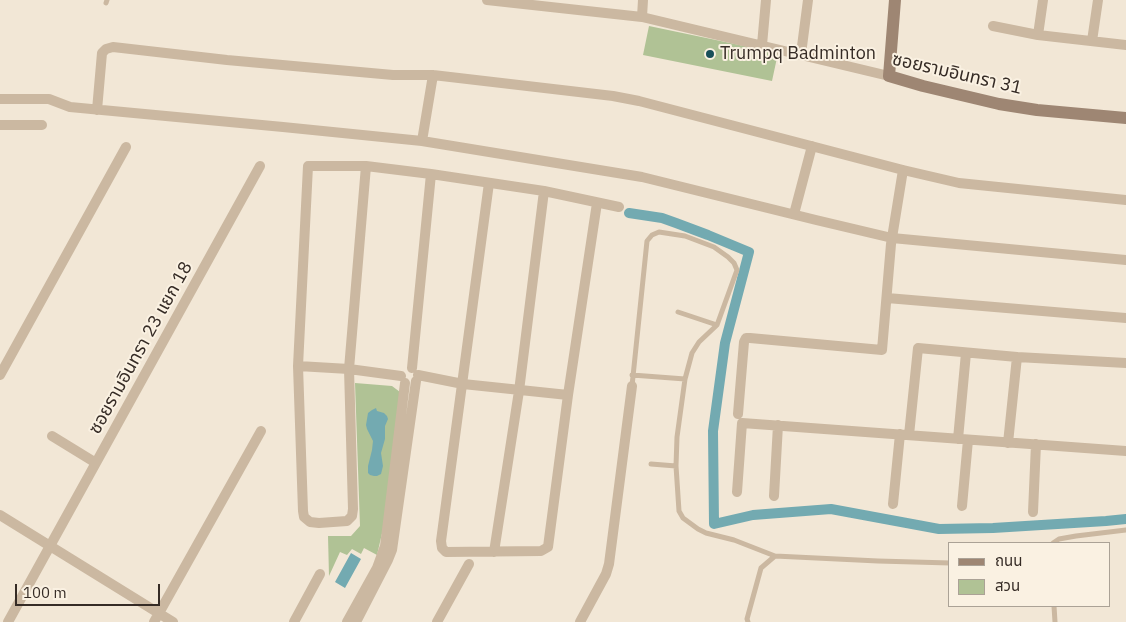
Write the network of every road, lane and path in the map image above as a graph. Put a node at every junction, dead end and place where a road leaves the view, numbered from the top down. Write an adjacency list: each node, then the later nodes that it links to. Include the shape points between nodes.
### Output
1 (488, 0): 8 (street, ซอยรามอินทรา 31)
2 (643, 0): 9 (street)
3 (766, 0): 13 (street)
4 (808, 0): 15 (street)
5 (895, 0): 17 (street)
6 (1043, 0): 11 (street)
7 (1098, 0): 12 (street)
8 (518, 1): 9 (street, ซอยรามอินทรา 31)
9 (642, 17): 13 (street, ซอยรามอินทรา 31)
10 (993, 26): 11 (street)
11 (1038, 35): 12 (street)
12 (1092, 42): 14 (street)
13 (762, 45): 15 (street, ซอยรามอินทรา 31)
14 (1126, 45)
15 (801, 54): 17 (street, ซอยรามอินทรา 31)
16 (433, 74): 19 (street, via 393,75 113,47 102,53); 23 (street); 24 (street, via 613,96)
17 (890, 76): 20 (street, ซอยรามอินทรา 31, via 999,104)
18 (0, 98): 19 (street, via 49,99 65,106)
19 (97, 110): 23 (street)
20 (1126, 118)
21 (0, 125): 22 (street)
22 (42, 125)
23 (422, 141): 35 (street, via 642,177)
24 (812, 146): 28 (street); 35 (street)
25 (126, 147): 47 (street)
26 (260, 166): 65 (street, ซอยรามอินทรา 23 แยก 18)
27 (366, 166): 29 (street); 45 (street, via 308,166); 46 (street)
28 (903, 170): 32 (street, via 960,183); 36 (street)
29 (431, 174): 30 (street); 48 (street)
30 (489, 183): 31 (street); 52 (street)
31 (544, 191): 33 (street); 54 (street)
32 (1126, 200)
33 (597, 203): 34 (street); 55 (street)
34 (619, 207)
35 (794, 214): 36 (street)
36 (892, 238): 37 (street); 38 (street)
37 (1126, 260)
38 (887, 298): 40 (street); 56 (street, via 882,350 746,338)
39 (678, 312): 41 (lane)
40 (1126, 318)
41 (717, 325): 49 (lane, via 737,270 734,264 714,247 685,236 659,232 652,235 647,240); 50 (lane, via 692,353)
42 (966, 353): 43 (street); 59 (street, via 918,348); 61 (street)
43 (1017, 357): 44 (street); 62 (street)
44 (1126, 363)
45 (298, 366): 46 (street); 46 (street, via 304,517 319,523 348,521 352,516)
46 (349, 369): 51 (street)
47 (1, 370)
48 (415, 375): 51 (street, via 412,384); 51 (street, via 406,368); 52 (street); 88 (street, via 392,550)
49 (632, 375): 50 (lane); 53 (lane)
50 (685, 379): 67 (lane)
51 (403, 380): 87 (street, via 385,546 377,568)
52 (463, 384): 54 (street); 77 (street, via 442,548 446,552)
53 (632, 386): 90 (street, via 609,564)
54 (519, 391): 55 (street); 77 (street)
55 (568, 395): 77 (street, via 548,547 541,552)
56 (738, 414)
57 (778, 425): 59 (street); 68 (street, via 742,423); 69 (street)
58 (261, 431): 83 (street)
59 (905, 434): 61 (street); 70 (street)
60 (52, 436): 65 (street)
61 (963, 439): 62 (street); 71 (street)
62 (1008, 442): 63 (street)
63 (1036, 444): 64 (street); 72 (street)
64 (1126, 451)
65 (96, 463): 76 (street, ซอยรามอินทรา 23 แยก 18)
66 (651, 464): 67 (lane)
67 (676, 466): 78 (lane, via 682,518 698,530)
68 (737, 492)
69 (774, 496)
70 (893, 504)
71 (962, 506)
72 (1033, 512)
73 (0, 515): 76 (street)
74 (1126, 530): 75 (lane)
75 (1054, 542)
76 (50, 546): 83 (street); 84 (street, ซอยรามอินทรา 23 แยก 18)
77 (494, 552)
78 (775, 556): 79 (lane); 91 (lane, via 761,568)
79 (948, 563)
80 (469, 564): 89 (street)
81 (320, 574): 86 (street)
82 (1054, 607): 92 (lane)
83 (157, 618): 85 (street)
84 (8, 622)
85 (173, 622)
86 (294, 622)
87 (347, 622)
88 (356, 622)
89 (437, 622)
90 (580, 622)
91 (748, 622)
92 (1055, 622)

